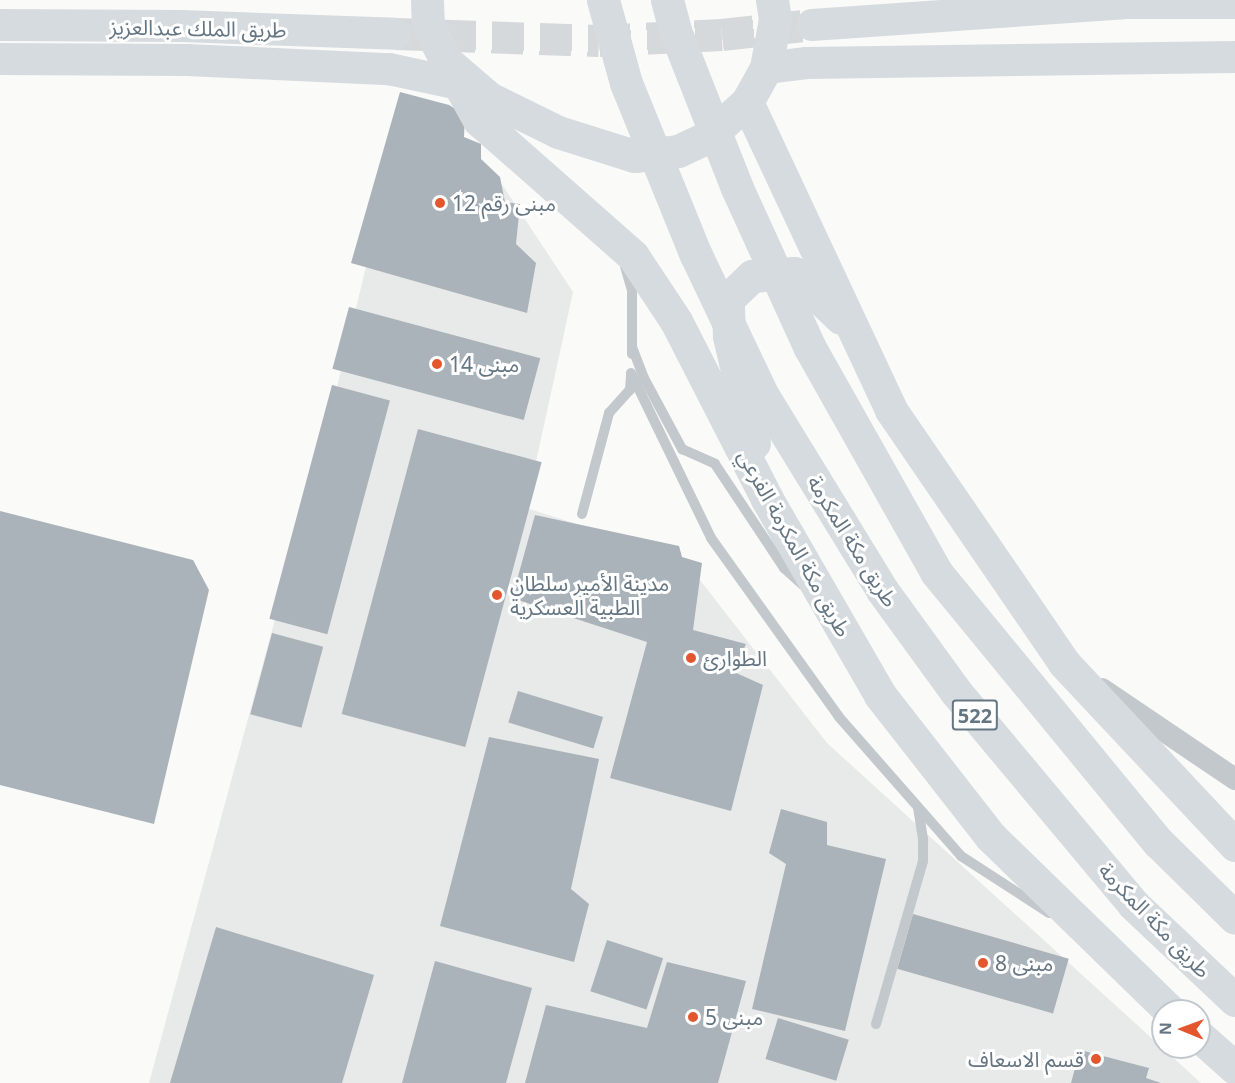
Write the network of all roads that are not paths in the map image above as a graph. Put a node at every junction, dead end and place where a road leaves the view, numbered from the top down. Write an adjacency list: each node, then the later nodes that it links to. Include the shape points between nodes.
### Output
1 (427, 0): 12 (main road, طريق مكة المكرمة الفرعي, via 428,25)
2 (603, 0): 28 (main road, طريق مكة المكرمة / 522, via 626,83 696,255 762,394 882,590 956,692 1133,904)
3 (667, 0): 25 (main road, via 676,33 737,188 810,348 936,572 1158,842)
4 (772, 0): 11 (main road, via 775,20)
5 (1235, 3): 7 (main road, via 1123,3)
6 (0, 25): 8 (main road, طريق الملك عبدالعزيز, via 182,26)
7 (812, 25)
8 (396, 34)
9 (1235, 57): 11 (main road, via 807,63)
10 (0, 59): 12 (main road, via 187,60 389,69)
11 (766, 68): 13 (main road)
12 (462, 78): 13 (main road, via 489,98 558,132 634,156 678,151 708,137); 14 (main road, طريق مكة المكرمة الفرعي, via 479,120)
13 (747, 102): 15 (main road)
14 (613, 238): 16 (lane, via 632,290); 18 (main road, طريق مكة المكرمة الفرعي, via 633,256 676,321)
15 (855, 332): 18 (main road, via 794,273 752,276 728,299 729,336); 21 (main road, via 891,410)
16 (632, 347): 17 (lane); 20 (lane, via 682,449 715,464 784,568)
17 (631, 373): 19 (lane, via 630,390 609,413); 23 (lane, via 711,538 839,717)
18 (767, 499): 20 (main road, طريق مكة المكرمة الفرعي)
19 (582, 514)
20 (833, 614): 26 (main road, طريق مكة المكرمة الفرعي, via 880,695 991,837)
21 (1064, 663): 22 (street); 24 (main road)
22 (1235, 779)
23 (918, 809): 26 (lane, via 961,856); 29 (lane, via 923,861)
24 (1235, 845)
25 (1235, 918)
26 (1107, 951): 27 (main road, طريق مكة المكرمة الفرعي)
27 (1157, 999)
28 (1235, 1000)
29 (876, 1024)
30 (1211, 1047): 31 (main road)
31 (1235, 1068)

